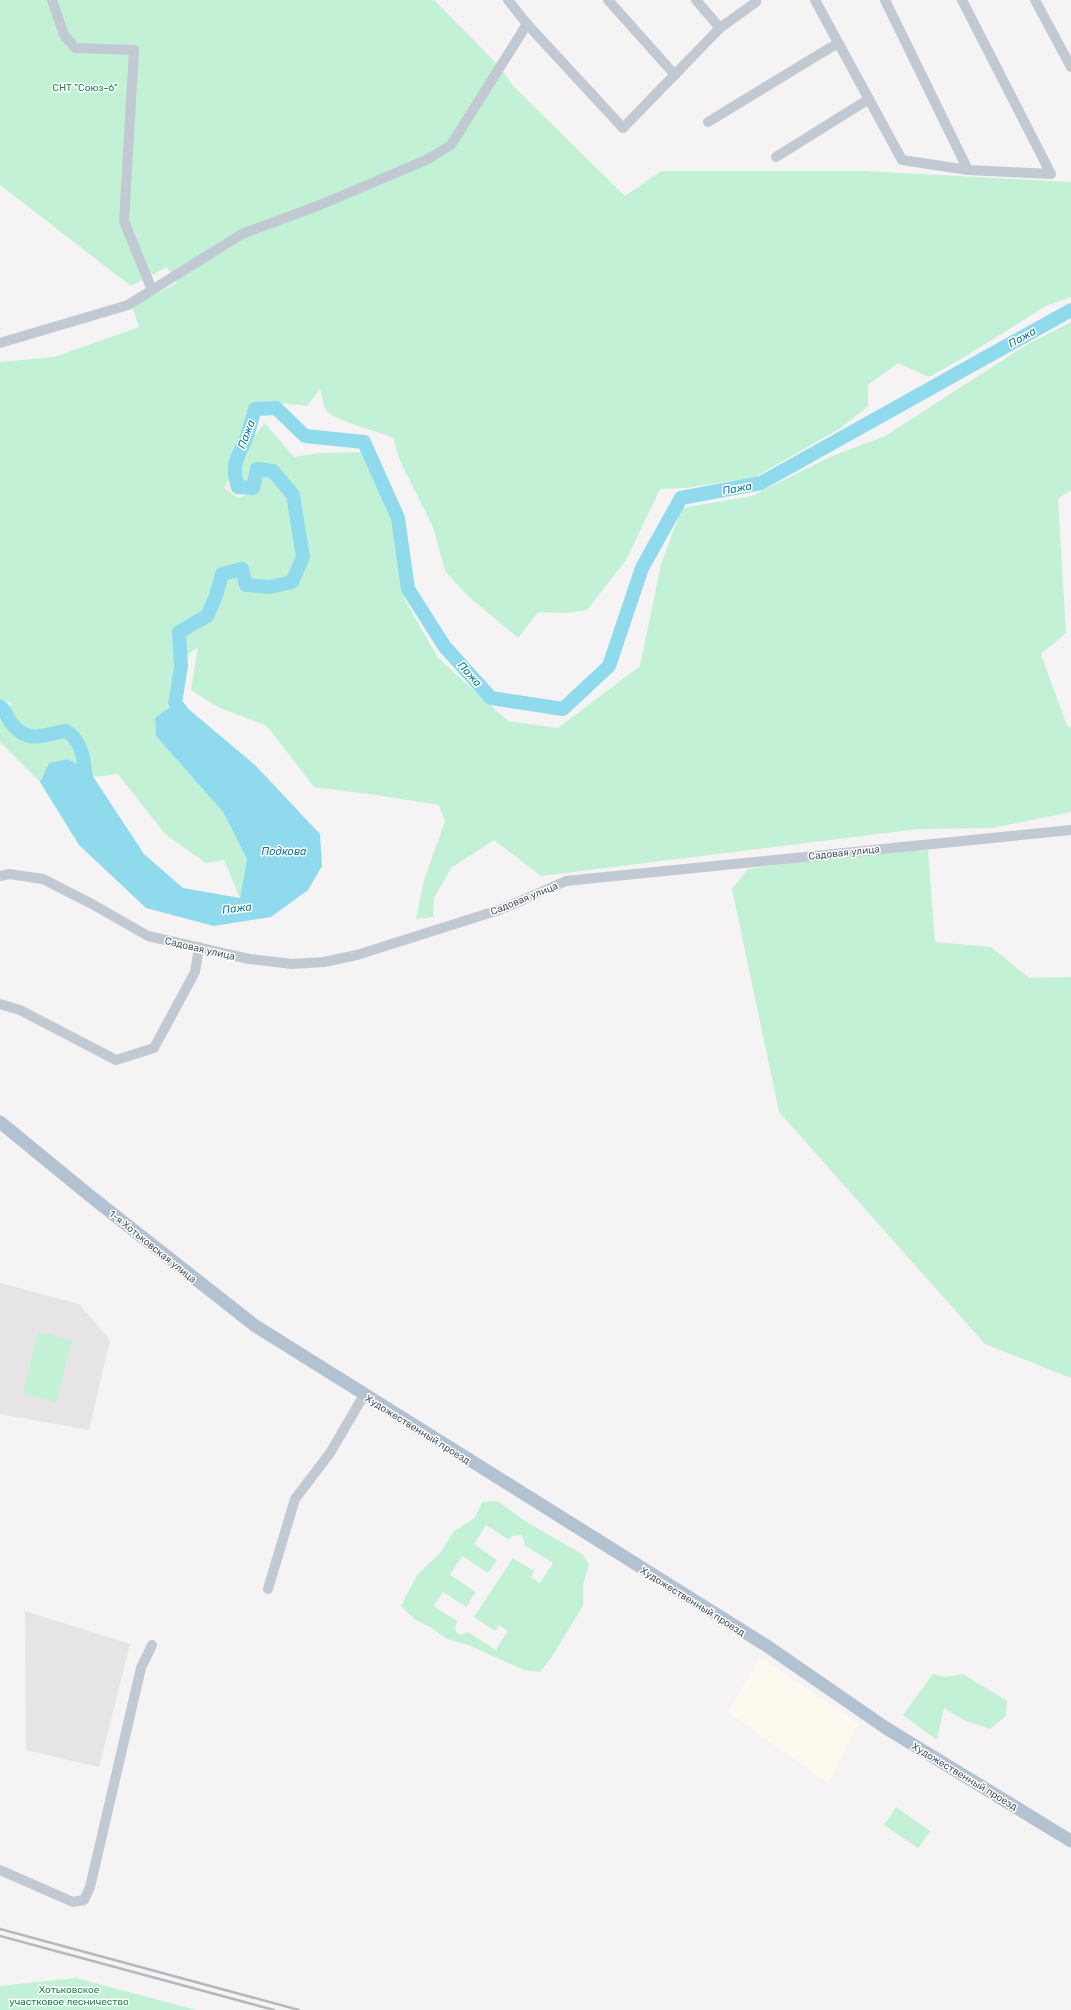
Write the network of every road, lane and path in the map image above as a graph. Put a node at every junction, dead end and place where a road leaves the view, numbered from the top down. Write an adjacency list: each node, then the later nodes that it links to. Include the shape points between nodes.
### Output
1 (52, 0): 19 (street, via 64,35 75,48 134,50 124,221)
2 (508, 0): 10 (street)
3 (608, 0): 14 (street)
4 (696, 0): 11 (street)
5 (755, 0): 11 (street, via 756,2)
6 (815, 0): 12 (street)
7 (885, 0): 18 (street)
8 (962, 0): 18 (street, via 1051,174)
9 (1035, 0): 13 (street)
10 (527, 24): 14 (street, via 623,128); 19 (street, via 451,145 426,160 398,172 242,234)
11 (720, 28): 14 (street)
12 (838, 43): 15 (street); 16 (street)
13 (1071, 67)
14 (675, 75)
15 (869, 99): 17 (street); 18 (street, via 902,160)
16 (708, 122)
17 (776, 157)
18 (968, 170)
19 (152, 290): 20 (street, via 128,304)
20 (0, 343)
21 (1071, 830): 23 (street, Садовая улица, via 566,881 502,909 357,955 324,962 292,964 249,959)
22 (0, 876): 23 (street, Садовая улица, via 9,874 43,879 148,936)
23 (199, 948): 24 (street, via 195,972 154,1048 116,1060 20,1010)
24 (0, 1004)
25 (0, 1122): 26 (main road, 1-я Хотьковская улица, via 234,1311)
26 (313, 1363): 27 (main road, Художественный проезд)
27 (364, 1396): 28 (street, via 330,1453 295,1499); 30 (main road, Художественный проезд, via 767,1646 886,1728)
28 (268, 1589)
29 (152, 1645): 31 (street, via 141,1668 90,1887 84,1900 73,1902)
30 (1071, 1840)
31 (0, 1870)

